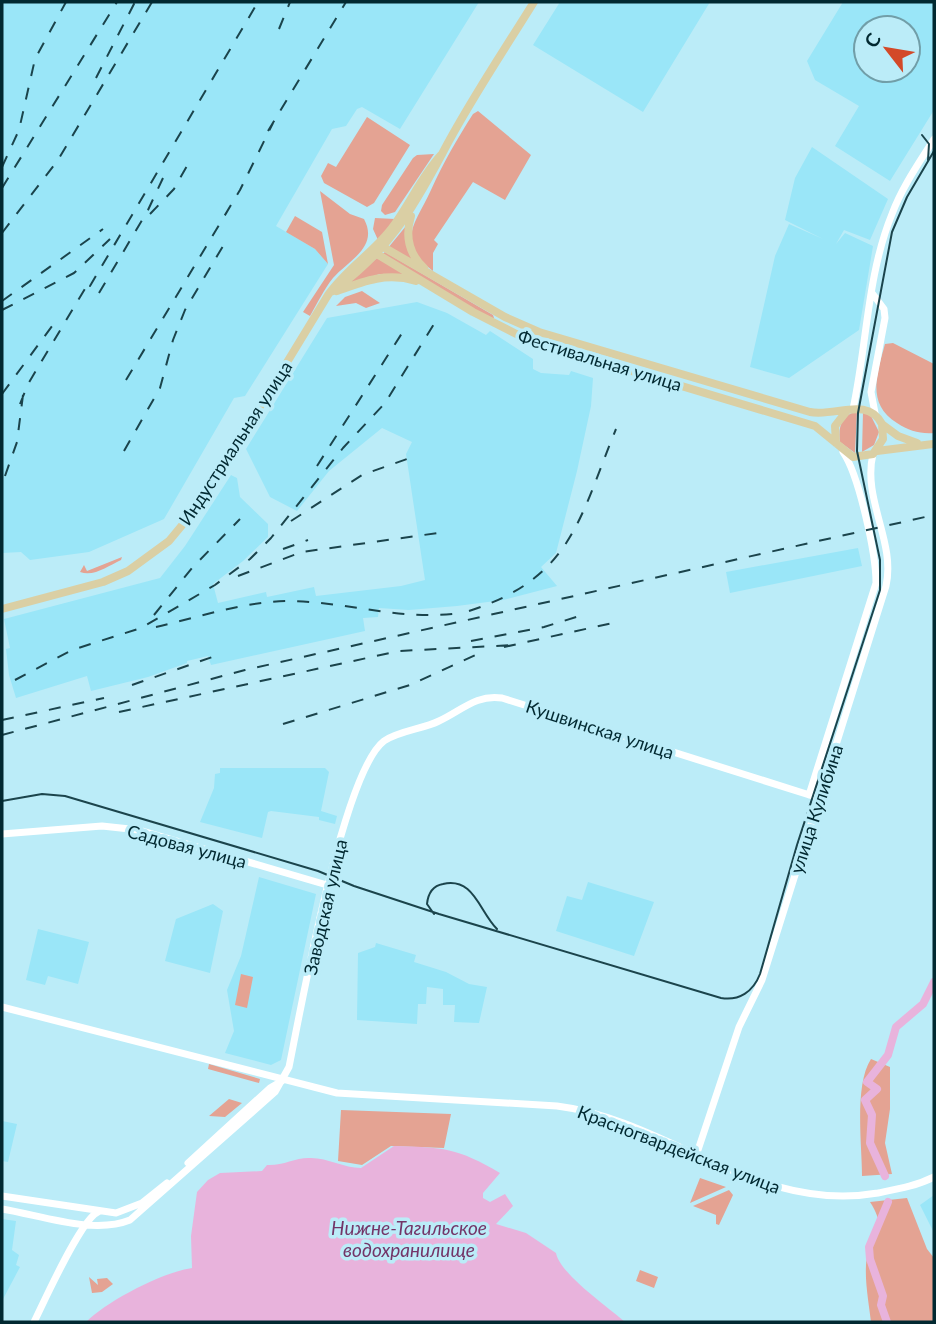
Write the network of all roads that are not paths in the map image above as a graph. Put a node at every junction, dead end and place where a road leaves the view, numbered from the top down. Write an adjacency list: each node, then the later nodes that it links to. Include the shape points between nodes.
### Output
1 (534, 2): 3 (main road)
2 (934, 139): 8 (main road, via 892,213)
3 (441, 155): 4 (main road); 5 (main road)
4 (415, 205): 5 (main road); 6 (main road, via 408,229 410,248)
5 (378, 248): 6 (main road, Фестивальная улица); 7 (main road, Фестивальная улица); 9 (main road, Индустриальная улица, via 339,279)
6 (434, 276): 10 (main road, Фестивальная улица)
7 (433, 288): 9 (main road, via 387,276); 11 (main road, Фестивальная улица)
8 (872, 293): 14 (main road); 15 (main road, via 885,318 871,392)
9 (328, 295): 20 (main road, Индустриальная улица, via 203,500 169,541 128,571 103,582)
10 (505, 317): 11 (main road); 12 (main road, Фестивальная улица)
11 (500, 327): 13 (main road, Фестивальная улица)
12 (588, 346): 13 (main road); 14 (main road, Фестивальная улица, via 810,412)
13 (585, 356): 18 (main road, Фестивальная улица, via 805,422 823,430)
14 (851, 409): 15 (main road); 18 (main road, via 835,426)
15 (875, 413): 16 (main road)
16 (883, 425): 17 (main road, via 905,439); 19 (main road, via 883,439)
17 (933, 444): 19 (main road)
18 (840, 449): 19 (main road, via 855,457); 22 (main road, улица Кулибина, via 855,475 876,583)
19 (875, 452): 23 (main road, улица Кулибина, via 870,479 888,578)
20 (2, 609)
21 (385, 740): 22 (main road, Кушвинская улица, via 424,729 475,700 493,697); 25 (main road, Заводская улица, via 369,761)
22 (809, 795): 23 (main road, Кушвинская улица)
23 (819, 798): 28 (main road, улица Кулибина, via 762,980 739,1027)
24 (2, 834): 25 (main road, Садовая улица, via 103,826 139,830)
25 (327, 885): 27 (main road, Заводская улица, via 289,1067)
26 (2, 1007): 27 (main road, Красногвардейская улица)
27 (282, 1080): 28 (main road, Красногвардейская улица, via 337,1093 573,1108); 32 (main road, via 153,1195 131,1209); 33 (main road, Заводская улица, via 275,1092 130,1220)
28 (696, 1156): 29 (main road, Красногвардейская улица, via 791,1191 831,1197 898,1189)
29 (934, 1177)
30 (2, 1196): 32 (main road)
31 (2, 1209): 33 (main road)
32 (99, 1212): 33 (main road)
33 (86, 1224): 34 (main road)
34 (34, 1322)

